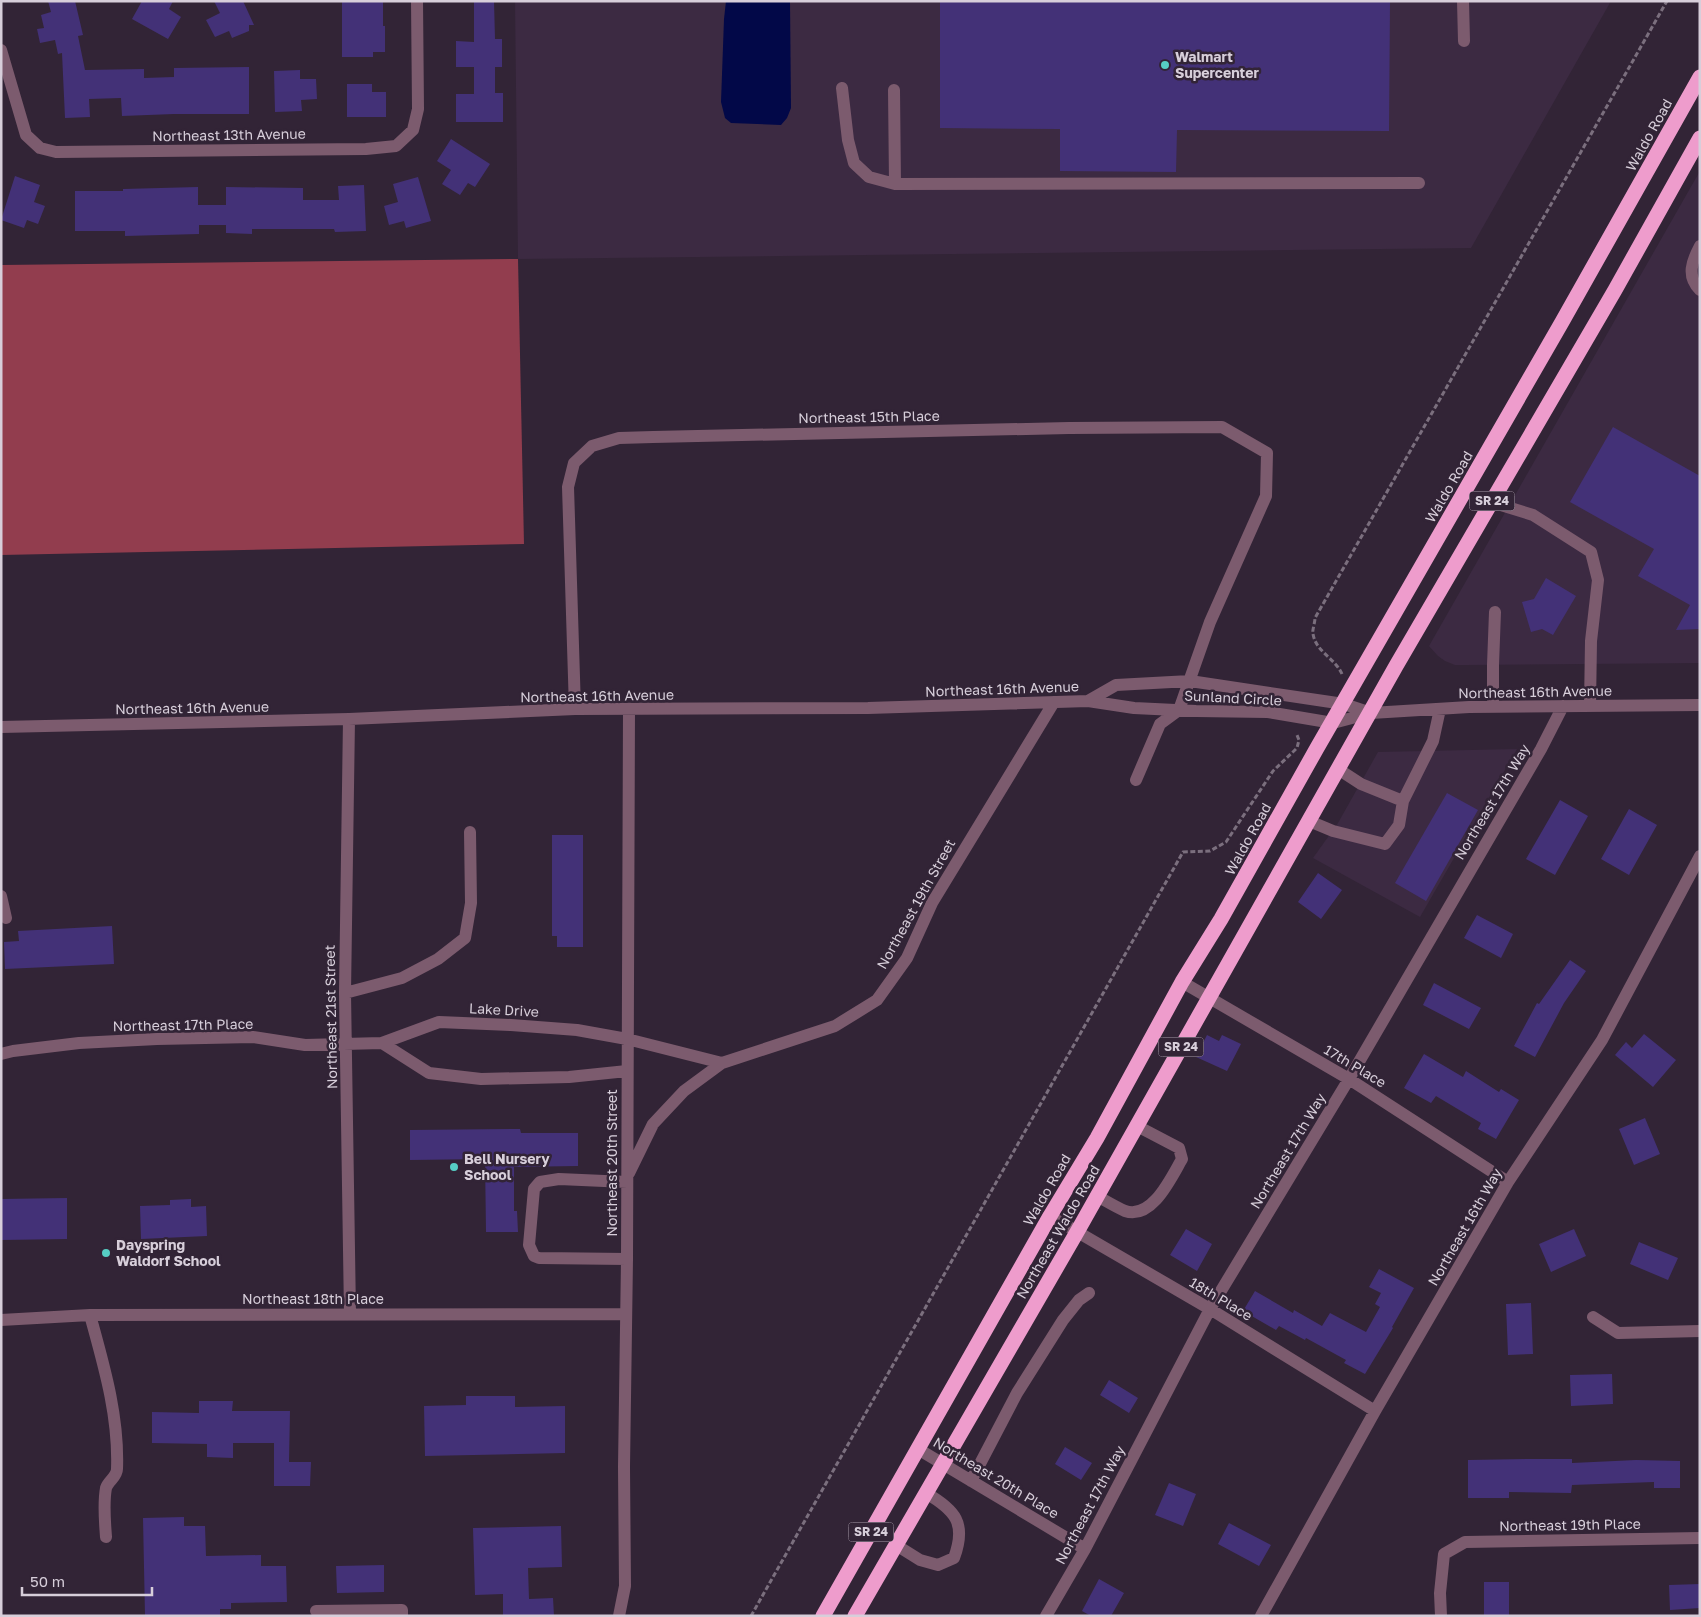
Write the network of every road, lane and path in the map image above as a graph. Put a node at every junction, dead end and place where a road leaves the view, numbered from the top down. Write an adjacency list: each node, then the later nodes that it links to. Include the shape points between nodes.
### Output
1 (417, 1): 5 (street, Northeast 13th Avenue, via 418,108 413,130 396,146 56,152 40,148 26,135)
2 (1464, 1): 4 (street)
3 (1667, 1): 17 (path, via 1316,618 1312,634 1319,649 1338,665 1342,673)
4 (1464, 41)
5 (1, 50)
6 (1700, 77): 21 (highway, Waldo Road / SR 24)
7 (842, 88): 12 (street, via 854,163 869,177)
8 (894, 90): 12 (street)
9 (1700, 138): 10 (highway, SR 24)
10 (1695, 159): 15 (highway, SR 24)
11 (1419, 183): 12 (street)
12 (895, 184)
13 (1700, 246): 14 (street, via 1691,266 1693,282)
14 (1700, 290)
15 (1492, 502): 24 (street, via 1533,515 1591,552 1598,580); 30 (highway, SR 24)
16 (1495, 612): 25 (street)
17 (1340, 678)
18 (1190, 681): 19 (street, Northeast 16th Avenue, via 1116,685); 21 (street, Sunland Circle); 26 (street, Northeast 15th Place, via 1210,622 1266,496 1267,453 1222,427 618,438 592,446 574,463 568,487); 29 (street)
19 (1088, 701): 20 (street, Northeast 16th Avenue); 29 (street, Sunland Circle)
20 (1054, 702): 27 (street, Northeast 16th Avenue, via 868,708); 50 (street, Northeast 19th Street, via 932,903 907,958 877,1000 835,1026)
21 (1344, 704): 30 (street, Sunland Circle); 32 (highway, Waldo Road / SR 24)
22 (1700, 705): 24 (street, Northeast 16th Avenue)
23 (1564, 706): 24 (street, Northeast 16th Avenue); 25 (street, Northeast 16th Avenue); 52 (street, Northeast 17th Way)
24 (1590, 706)
25 (1493, 707): 28 (street, Northeast 16th Avenue)
26 (575, 709): 27 (street, Northeast 16th Avenue); 31 (street, Northeast 16th Avenue)
27 (629, 709): 46 (street, Northeast 20th Street)
28 (1440, 709): 30 (street, Northeast 16th Avenue); 37 (street, via 1433,741)
29 (1179, 710): 32 (street, Sunland Circle, via 1268,712); 36 (street, via 1160,724)
30 (1371, 713): 32 (street, Sunland Circle); 35 (highway, SR 24)
31 (349, 719): 33 (street, Northeast 16th Avenue); 44 (street, Northeast 21st Street)
32 (1333, 722): 43 (highway, Waldo Road / SR 24)
33 (1, 727)
34 (1297, 735): 80 (path, via 1297,748 1273,771 1226,842 1210,850 1182,852)
35 (1338, 768): 37 (street, via 1361,784); 38 (highway, SR 24)
36 (1136, 780)
37 (1403, 801): 38 (street, via 1399,825 1385,844 1332,831)
38 (1309, 821): 45 (highway, Northeast Waldo Road / SR 24)
39 (470, 832): 44 (street, via 471,902 465,938 438,959 402,978)
40 (1700, 856): 55 (street, Northeast 16th Way, via 1602,1040)
41 (1, 896): 42 (street)
42 (6, 918)
43 (1182, 982): 45 (street, 17th Place); 57 (highway, Waldo Road / SR 24, via 1097,1138)
44 (345, 993): 48 (street, Northeast 21st Street)
45 (1209, 997): 52 (street, 17th Place); 53 (highway, Northeast Waldo Road / SR 24)
46 (627, 1039): 47 (street, Lake Drive, via 577,1030 439,1022); 50 (street, Lake Drive); 51 (street, Northeast 20th Street)
47 (382, 1043): 48 (street, Northeast 17th Place); 51 (street, via 429,1073 481,1079 569,1077)
48 (346, 1045): 49 (street, Northeast 17th Place, via 304,1045 253,1037 157,1039 79,1043); 62 (street, Northeast 21st Street)
49 (1, 1054)
50 (722, 1063): 54 (street, Northeast 19th Street, via 684,1092 653,1124)
51 (627, 1071): 54 (street, Northeast 20th Street)
52 (1349, 1079): 55 (street, 17th Place); 61 (street, Northeast 17th Way)
53 (1136, 1126): 56 (highway, Northeast Waldo Road / SR 24); 56 (street, via 1179,1148 1182,1159 1154,1202 1141,1211 1126,1211)
54 (627, 1180): 59 (street, Northeast 20th Street); 59 (street, via 559,1179 540,1182 534,1188 528,1245 534,1256 539,1258)
55 (1508, 1182): 68 (street, Northeast 16th Way)
56 (1098, 1196): 58 (highway, Northeast Waldo Road / SR 24)
57 (1050, 1216): 58 (street, 18th Place); 69 (highway, Waldo Road / SR 24)
58 (1078, 1232): 61 (street, 18th Place); 70 (highway, Northeast Waldo Road / SR 24)
59 (627, 1259): 63 (street, Northeast 20th Street)
60 (1089, 1293): 71 (street, via 1063,1320 1017,1393)
61 (1210, 1309): 68 (street, 18th Place); 76 (street, Northeast 17th Way)
62 (350, 1314): 63 (street, Northeast 18th Place); 64 (street, Northeast 18th Place)
63 (625, 1314): 79 (street, Northeast 20th Street, via 625,1586)
64 (90, 1316): 66 (street, Northeast 18th Place); 73 (street, via 113,1405 118,1440 117,1472 106,1486)
65 (1593, 1317): 67 (street, via 1618,1333)
66 (1, 1320)
67 (1700, 1331)
68 (1375, 1411): 84 (street, Northeast 16th Way)
69 (918, 1449): 70 (street, Northeast 20th Place); 81 (highway, Waldo Road / SR 24)
70 (942, 1464): 71 (street, Northeast 20th Place); 72 (highway, Northeast Waldo Road / SR 24)
71 (971, 1481): 76 (street, Northeast 20th Place)
72 (926, 1493): 75 (highway, Northeast Waldo Road / SR 24); 75 (street, via 944,1504 959,1524 959,1545 954,1558 938,1565 920,1560)
73 (106, 1538)
74 (1700, 1538): 85 (street, Northeast 19th Place, via 1465,1542 1444,1554)
75 (896, 1545): 82 (highway, Northeast Waldo Road / SR 24)
76 (1085, 1549): 83 (street, Northeast 17th Way)
77 (316, 1611): 78 (street, via 402,1610)
78 (402, 1616)
79 (619, 1616)
80 (751, 1616)
81 (823, 1616)
82 (855, 1616)
83 (1046, 1616)
84 (1260, 1616)
85 (1441, 1616)

